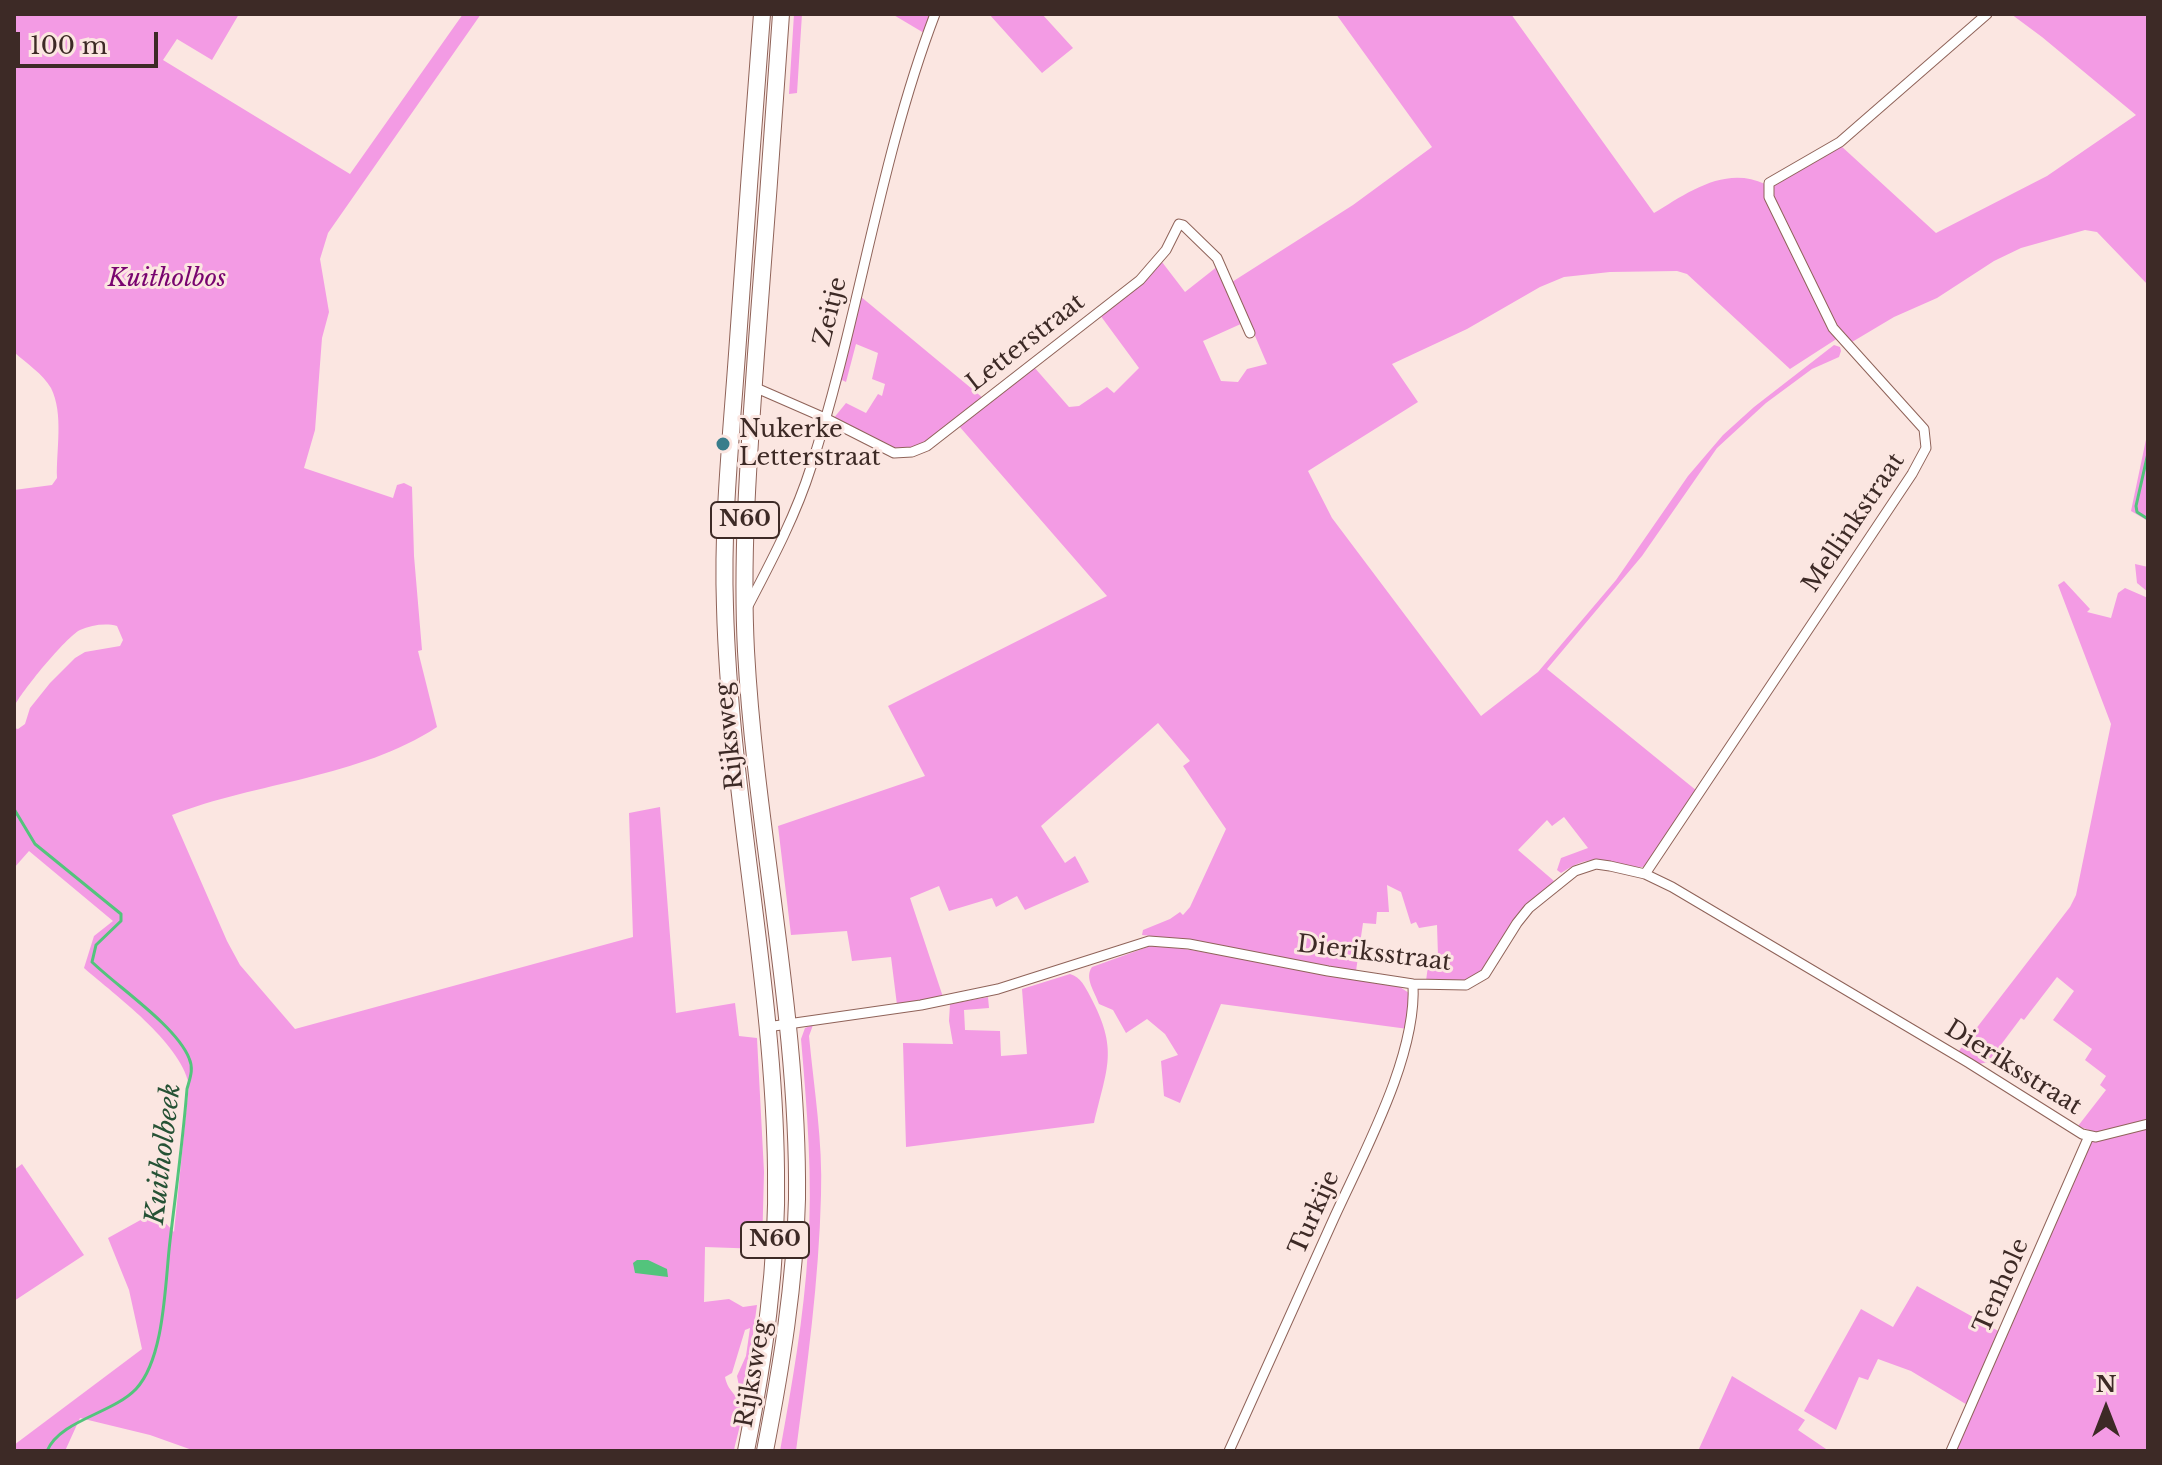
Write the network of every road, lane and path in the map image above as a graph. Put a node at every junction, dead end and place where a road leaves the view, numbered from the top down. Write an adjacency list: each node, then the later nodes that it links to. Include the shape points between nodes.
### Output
1 (762, 14): 12 (highway, Rijksweg / N60, via 725,564 732,713)
2 (781, 14): 6 (highway, Rijksweg / N60)
3 (935, 14): 7 (street, Zeitje, via 903,107)
4 (1987, 14): 9 (street, Mellinkstraat, via 1840,142 1769,183 1769,197 1833,328 1924,429 1926,448)
5 (1250, 333): 7 (street, Letterstraat, via 1217,258 1179,224 1166,250 1140,280 927,446 894,453)
6 (754, 387): 7 (street, Letterstraat); 8 (highway, Rijksweg / N60)
7 (825, 418): 8 (street, Zeitje, via 810,470)
8 (745, 613): 11 (highway, Rijksweg / N60)
9 (1645, 874): 10 (street, Dieriksstraat, via 1596,864 1575,871 1529,908 1480,979 1457,986); 14 (street, Dieriksstraat)
10 (1413, 984): 11 (street, Dieriksstraat, via 1149,941 998,989); 17 (street, Turkije, via 1411,1030 1381,1115)
11 (787, 1025): 12 (street, Dieriksstraat); 16 (highway, Rijksweg / N60, via 796,1152 795,1237 788,1322)
12 (767, 1027): 15 (highway, Rijksweg / N60, via 776,1146 774,1251)
13 (2148, 1124): 14 (street, Dieriksstraat)
14 (2089, 1136): 18 (street, Tenhole)
15 (746, 1451)
16 (765, 1451)
17 (1229, 1451)
18 (1951, 1451)

